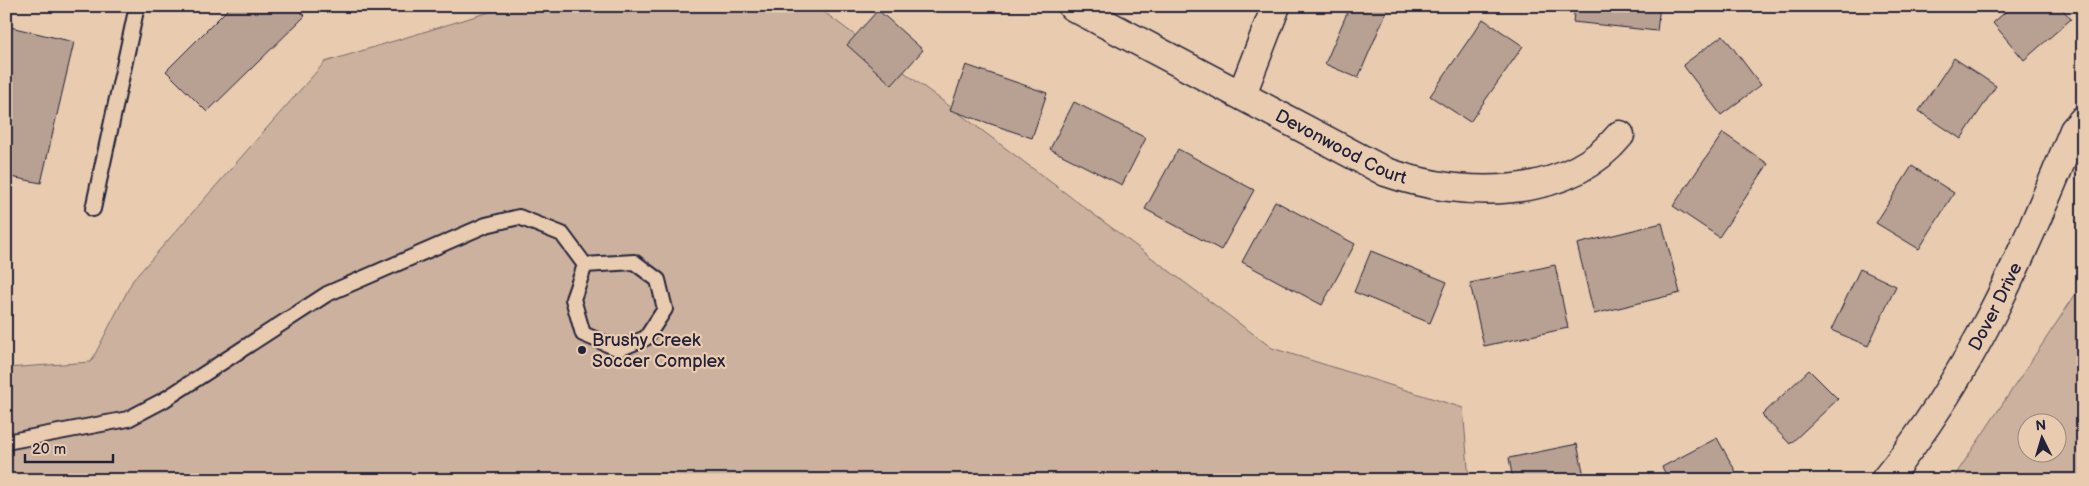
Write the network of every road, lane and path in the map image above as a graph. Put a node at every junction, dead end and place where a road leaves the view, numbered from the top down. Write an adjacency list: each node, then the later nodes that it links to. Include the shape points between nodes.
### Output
1 (136, 6): 7 (lane)
2 (1072, 6): 4 (street, Devonwood Court)
3 (1276, 6): 4 (street)
4 (1242, 94): 6 (street, Devonwood Court, via 1386,172 1415,182 1450,188 1481,190 1544,184 1575,172 1596,159)
5 (2083, 120): 10 (street, Dover Drive, via 2074,130 2041,211 1966,362 1908,452)
6 (1620, 136)
7 (93, 209)
8 (585, 265): 8 (lane, via 573,299 583,334 619,349 646,338 665,309 658,280 634,262); 9 (lane, via 562,234 519,217 486,225 327,294 164,400 128,419)
9 (6, 442)
10 (1885, 480)

